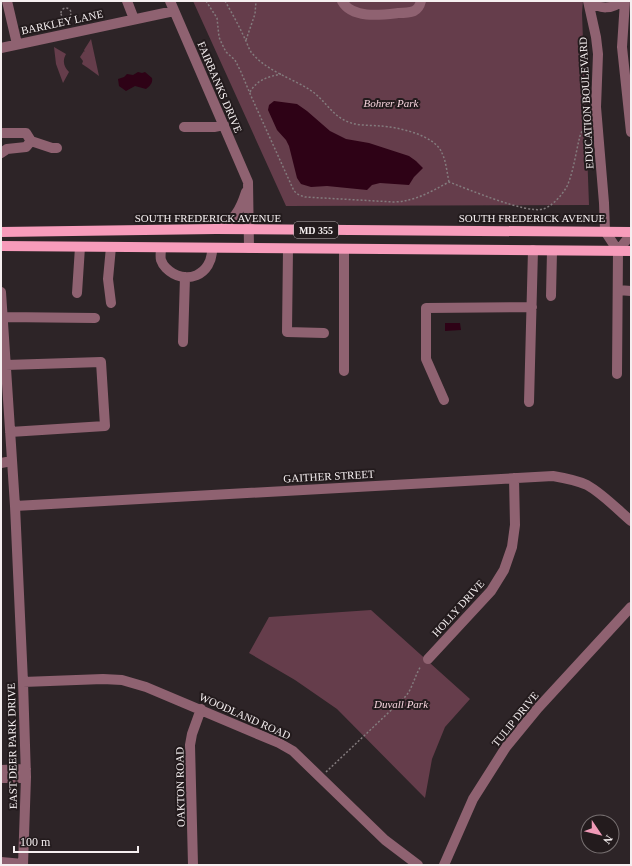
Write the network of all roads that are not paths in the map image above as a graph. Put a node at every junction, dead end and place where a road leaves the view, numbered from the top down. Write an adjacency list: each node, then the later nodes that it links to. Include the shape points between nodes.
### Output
1 (7, 1): 10 (street)
2 (127, 1): 9 (street)
3 (342, 1): 4 (street, via 355,11 384,15 416,10)
4 (421, 1)
5 (588, 1): 6 (street, via 608,8); 23 (street, EDUCATION BOULEVARD, via 598,54 596,107)
6 (622, 1)
7 (625, 1): 12 (street, via 622,47)
8 (172, 6): 9 (street, BARKLEY LANE); 13 (street, FAIRBANKS DRIVE)
9 (134, 19): 10 (street, BARKLEY LANE)
10 (17, 44): 11 (street, BARKLEY LANE)
11 (1, 48)
12 (628, 72): 16 (street)
13 (224, 125): 14 (street); 20 (street, FAIRBANKS DRIVE)
14 (184, 127)
15 (1, 132): 17 (street, via 26,133)
16 (631, 132)
17 (31, 141): 18 (street); 19 (street, via 26,147 7,149)
18 (57, 148)
19 (1, 153)
20 (248, 182): 21 (street, via 237,213 226,224); 22 (street, FAIRBANKS DRIVE)
21 (216, 229): 22 (main road, SOUTH FREDERICK AVENUE / MD 355); 24 (main road, SOUTH FREDERICK AVENUE / MD 355)
22 (249, 230): 23 (main road, SOUTH FREDERICK AVENUE / MD 355); 31 (street, FAIRBANKS DRIVE)
23 (605, 231): 25 (main road, SOUTH FREDERICK AVENUE / MD 355); 36 (street)
24 (1, 232)
25 (631, 233): 36 (street)
26 (1, 246): 27 (main road, MD 355)
27 (80, 247): 28 (main road, MD 355); 42 (street)
28 (111, 247): 29 (main road, MD 355); 44 (street, via 108,279)
29 (161, 248): 30 (main road, MD 355); 38 (street, via 163,265 175,275)
30 (212, 248): 31 (main road, MD 355); 38 (street, via 211,261 205,271 196,276)
31 (249, 248): 32 (main road, MD 355)
32 (288, 249): 33 (main road, MD 355); 48 (street, via 287,332)
33 (344, 249): 34 (main road, MD 355); 51 (street)
34 (533, 250): 35 (main road, MD 355); 45 (street)
35 (552, 251): 36 (main road, MD 355); 43 (street)
36 (618, 251): 37 (main road, MD 355); 39 (street)
37 (631, 251)
38 (185, 277): 49 (street)
39 (618, 290): 40 (street); 52 (street)
40 (631, 291)
41 (1, 292): 47 (street, EAST DEER PARK DRIVE)
42 (77, 293)
43 (551, 296)
44 (111, 303)
45 (532, 307): 54 (street, via 426,308 426,358); 55 (street)
46 (95, 318): 47 (street)
47 (2, 320): 50 (street, EAST DEER PARK DRIVE)
48 (324, 333)
49 (183, 342)
50 (6, 365): 53 (street, EAST DEER PARK DRIVE); 56 (street, via 101,362 105,426)
51 (344, 371)
52 (617, 374)
53 (4, 387): 56 (street, EAST DEER PARK DRIVE)
54 (444, 400)
55 (529, 402)
56 (10, 432): 57 (street, EAST DEER PARK DRIVE)
57 (12, 461): 58 (street); 60 (street, EAST DEER PARK DRIVE)
58 (1, 463)
59 (514, 478): 60 (street, GAITHER STREET); 61 (street, GAITHER STREET, via 553,476 571,479 600,494); 63 (street, HOLLY DRIVE, via 515,525 512,548 504,570 491,591)
60 (15, 506): 64 (street, EAST DEER PARK DRIVE)
61 (631, 521)
62 (631, 607): 73 (street, TULIP DRIVE, via 538,708 506,747 473,799)
63 (428, 659)
64 (23, 682): 65 (street, WOODLAND ROAD, via 122,680); 67 (street, EAST DEER PARK DRIVE)
65 (201, 709): 71 (street, OAKTON ROAD, via 190,745); 72 (street, WOODLAND ROAD, via 293,751 385,840)
66 (1, 770): 67 (street)
67 (26, 774): 68 (street); 70 (street, EAST DEER PARK DRIVE)
68 (1, 778)
69 (1, 862): 70 (street)
70 (23, 865)
71 (193, 865)
72 (418, 865)
73 (444, 865)

